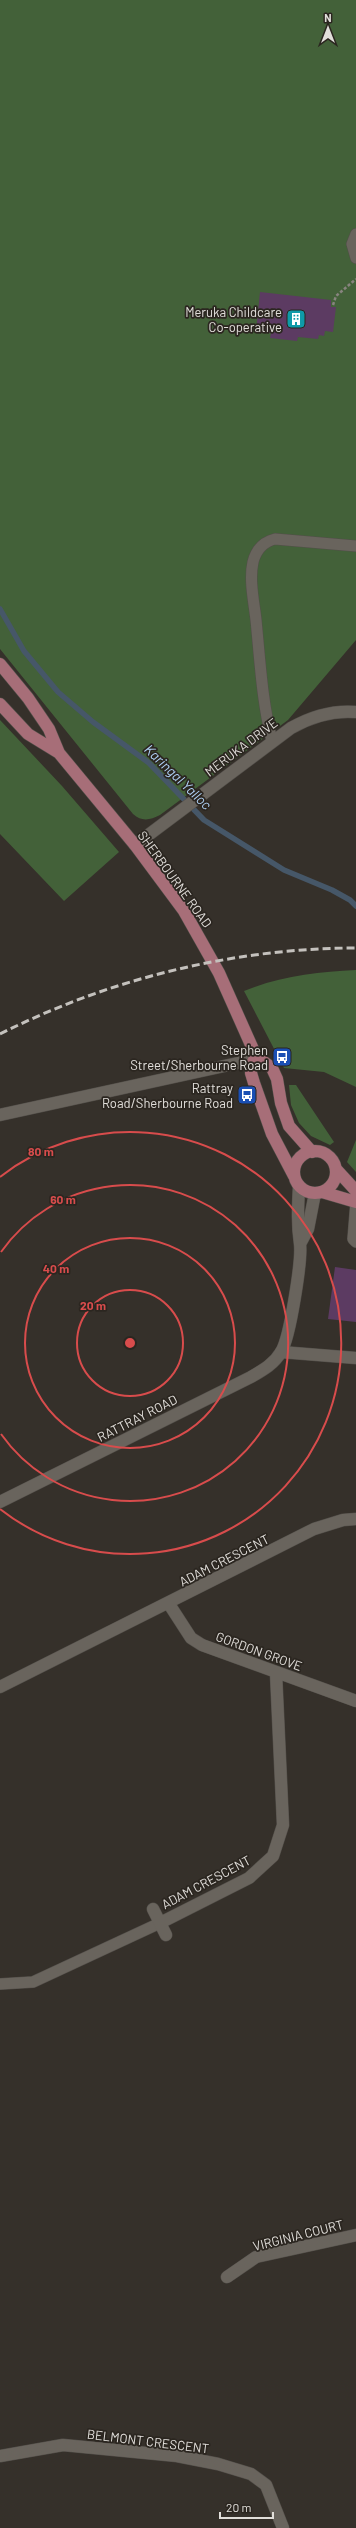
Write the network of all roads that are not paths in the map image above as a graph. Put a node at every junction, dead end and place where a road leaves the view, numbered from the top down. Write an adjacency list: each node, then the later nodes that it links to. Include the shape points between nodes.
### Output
1 (356, 234): 2 (lane, via 352,244)
2 (356, 258)
3 (356, 546): 7 (lane, via 275,539 265,543 256,556 252,567 253,589 264,700)
4 (0, 664): 8 (main road, SHERBOURNE ROAD, via 49,729)
5 (0, 704): 8 (main road, SHERBOURNE ROAD, via 28,734)
6 (356, 712): 7 (street, MERUKA DRIVE, via 342,711 314,716)
7 (272, 741): 9 (street, MERUKA DRIVE)
8 (59, 753): 9 (main road, SHERBOURNE ROAD)
9 (135, 845): 10 (main road, SHERBOURNE ROAD, via 193,926 219,973)
10 (256, 1056): 11 (street, via 238,1063); 12 (main road, SHERBOURNE ROAD, via 272,1068 289,1126); 14 (main road, via 251,1073 254,1084 272,1134)
11 (0, 1115)
12 (312, 1152): 13 (main road, via 328,1155); 14 (main road, via 298,1161)
13 (336, 1169): 15 (main road); 16 (main road, via 334,1183)
14 (297, 1181): 16 (main road, via 304,1190); 19 (street, RATTRAY ROAD, via 297,1227)
15 (356, 1191)
16 (319, 1193): 17 (main road); 19 (street, RATTRAY ROAD, via 308,1229)
17 (356, 1202): 18 (lane, via 353,1239)
18 (356, 1242)
19 (300, 1244): 20 (street, RATTRAY ROAD, via 291,1324)
20 (281, 1352): 21 (street); 22 (street, RATTRAY ROAD, via 272,1363 251,1377)
21 (356, 1358)
22 (0, 1502)
23 (356, 1519): 24 (street, ADAM CRESCENT, via 343,1520 314,1529)
24 (169, 1604): 25 (street, GORDON GROVE, via 191,1638 202,1645); 26 (street, ADAM CRESCENT)
25 (276, 1673): 27 (street, GORDON GROVE); 29 (street, ADAM CRESCENT, via 283,1825 273,1856 250,1878)
26 (0, 1687)
27 (356, 1701)
28 (153, 1909): 29 (street)
29 (160, 1923): 30 (street); 31 (lane, ADAM CRESCENT, via 33,1982)
30 (166, 1935)
31 (0, 1984)
32 (356, 2235): 33 (street, VIRGINIA COURT, via 256,2257)
33 (227, 2277)
34 (0, 2456): 35 (street, BELMONT CRESCENT, via 63,2445 177,2456 218,2464 251,2474 266,2485)
35 (283, 2528)

